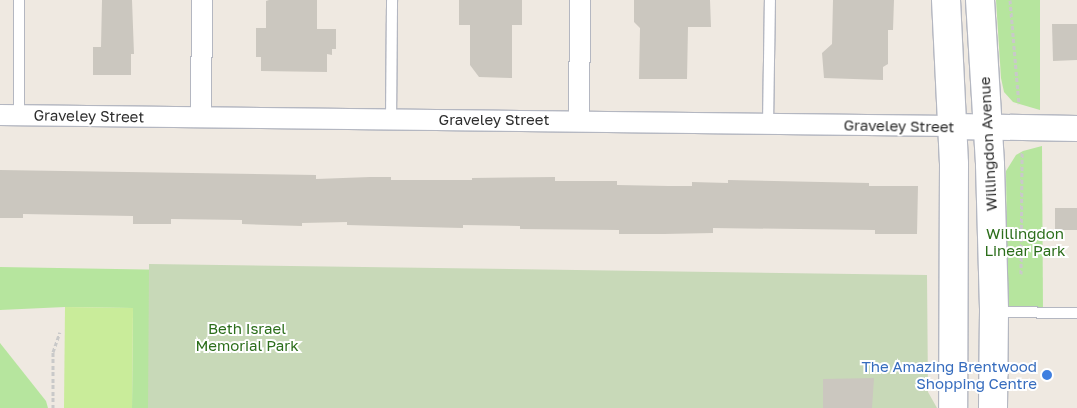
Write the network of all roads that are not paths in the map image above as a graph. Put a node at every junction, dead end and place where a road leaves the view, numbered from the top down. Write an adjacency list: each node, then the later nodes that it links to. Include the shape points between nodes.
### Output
1 (19, 0): 8 (lane)
2 (202, 0): 9 (street)
3 (392, 0): 10 (lane)
4 (580, 0): 11 (street)
5 (770, 0): 12 (lane)
6 (946, 0): 13 (main road)
7 (980, 0): 14 (main road, Willingdon Avenue)
8 (9, 115): 9 (street, Graveley Street)
9 (201, 117): 10 (street, Graveley Street)
10 (391, 120): 11 (street, Graveley Street)
11 (579, 121): 12 (street, Graveley Street)
12 (768, 124): 13 (street, Graveley Street)
13 (953, 126): 14 (street, Graveley Street); 18 (main road)
14 (988, 127): 15 (street, Graveley Street); 16 (main road, Willingdon Avenue)
15 (1077, 128)
16 (994, 312): 17 (lane); 19 (main road, Willingdon Avenue)
17 (1077, 313)
18 (953, 408)
19 (992, 408)

